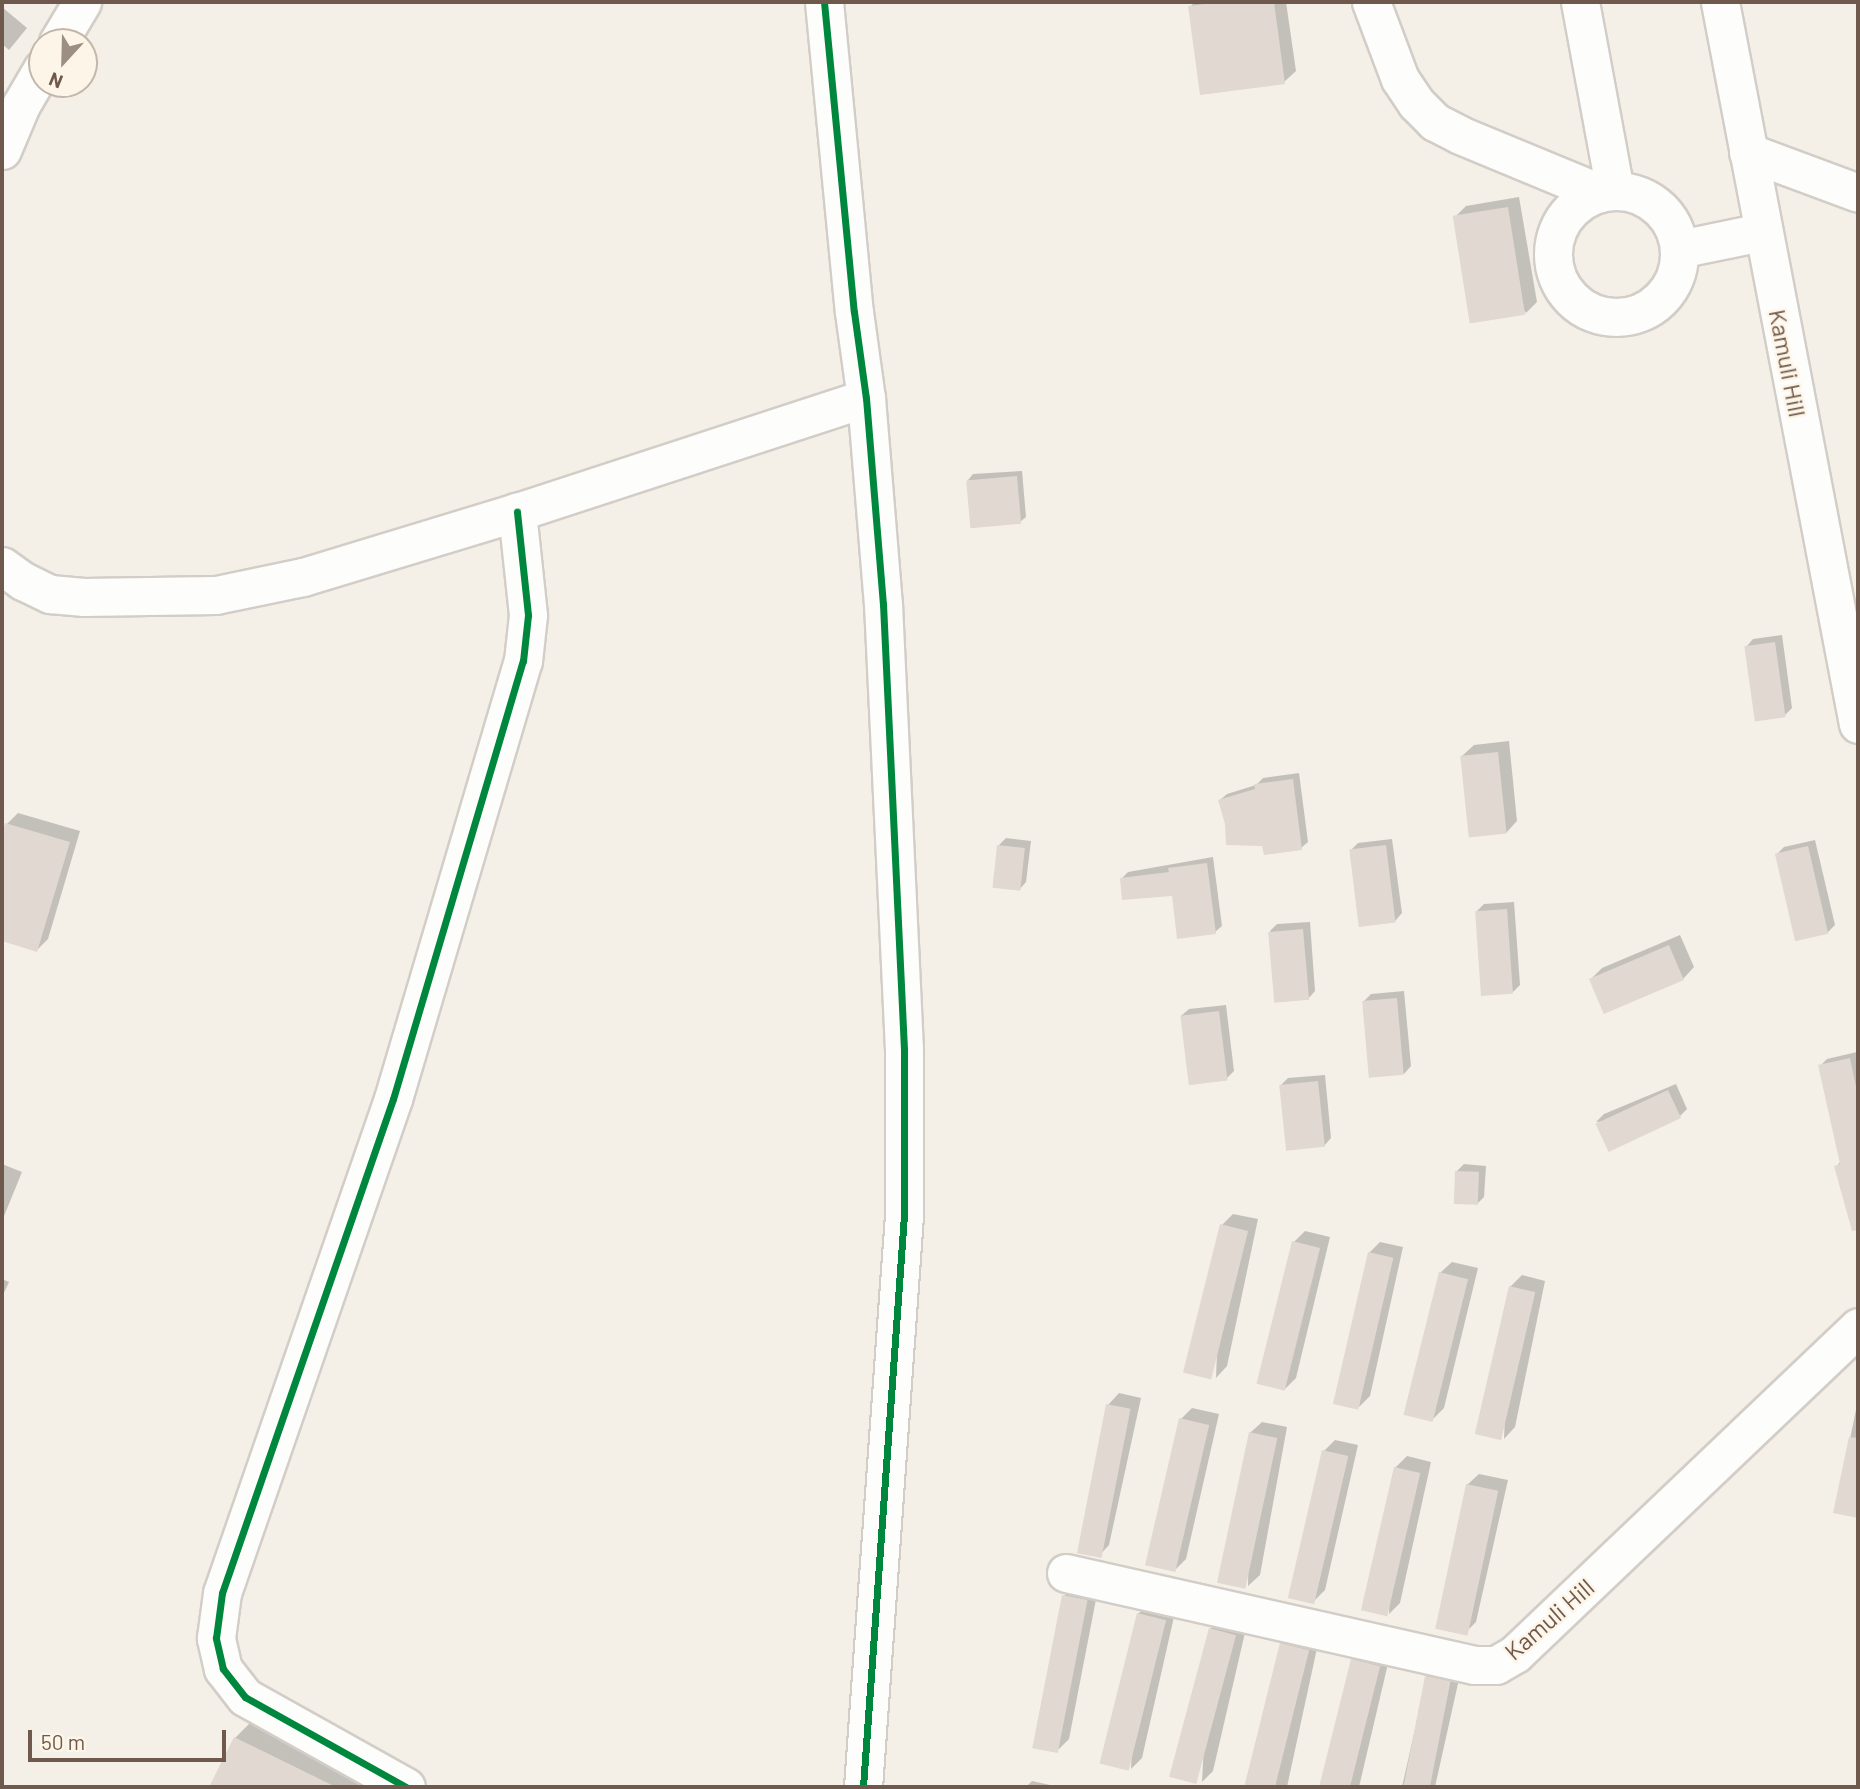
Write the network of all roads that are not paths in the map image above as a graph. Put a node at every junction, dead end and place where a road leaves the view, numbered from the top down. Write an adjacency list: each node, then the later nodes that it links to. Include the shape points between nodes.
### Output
1 (82, 2): 6 (street)
2 (824, 2): 14 (street)
3 (1371, 2): 10 (street, via 1400,79 1435,122)
4 (1580, 2): 10 (street)
5 (1720, 2): 9 (street, Kamuli Hill)
6 (66, 28)
7 (28, 93): 8 (street)
8 (2, 150)
9 (1748, 152): 11 (street); 12 (street, Kamuli Hill)
10 (1607, 192): 13 (street, via 1632,193 1659,208 1676,234); 13 (street, via 1572,208 1555,235 1553,265 1575,302 1594,313 1615,317 1644,310 1671,285)
11 (1858, 193)
12 (1762, 232): 13 (street); 17 (street, Kamuli Hill)
13 (1679, 249)
14 (866, 398): 15 (street); 21 (street, via 884,618 904,1104 903,1228)
15 (517, 512): 16 (street, via 303,577 216,594 50,594); 20 (street, via 527,615 523,661 393,1099 222,1593 216,1638 223,1669 246,1697)
16 (2, 566)
17 (1858, 724)
18 (1858, 1327): 19 (street, Kamuli Hill, via 1516,1654 1496,1665 1474,1665)
19 (1066, 1573)
20 (406, 1787)
21 (863, 1787)

